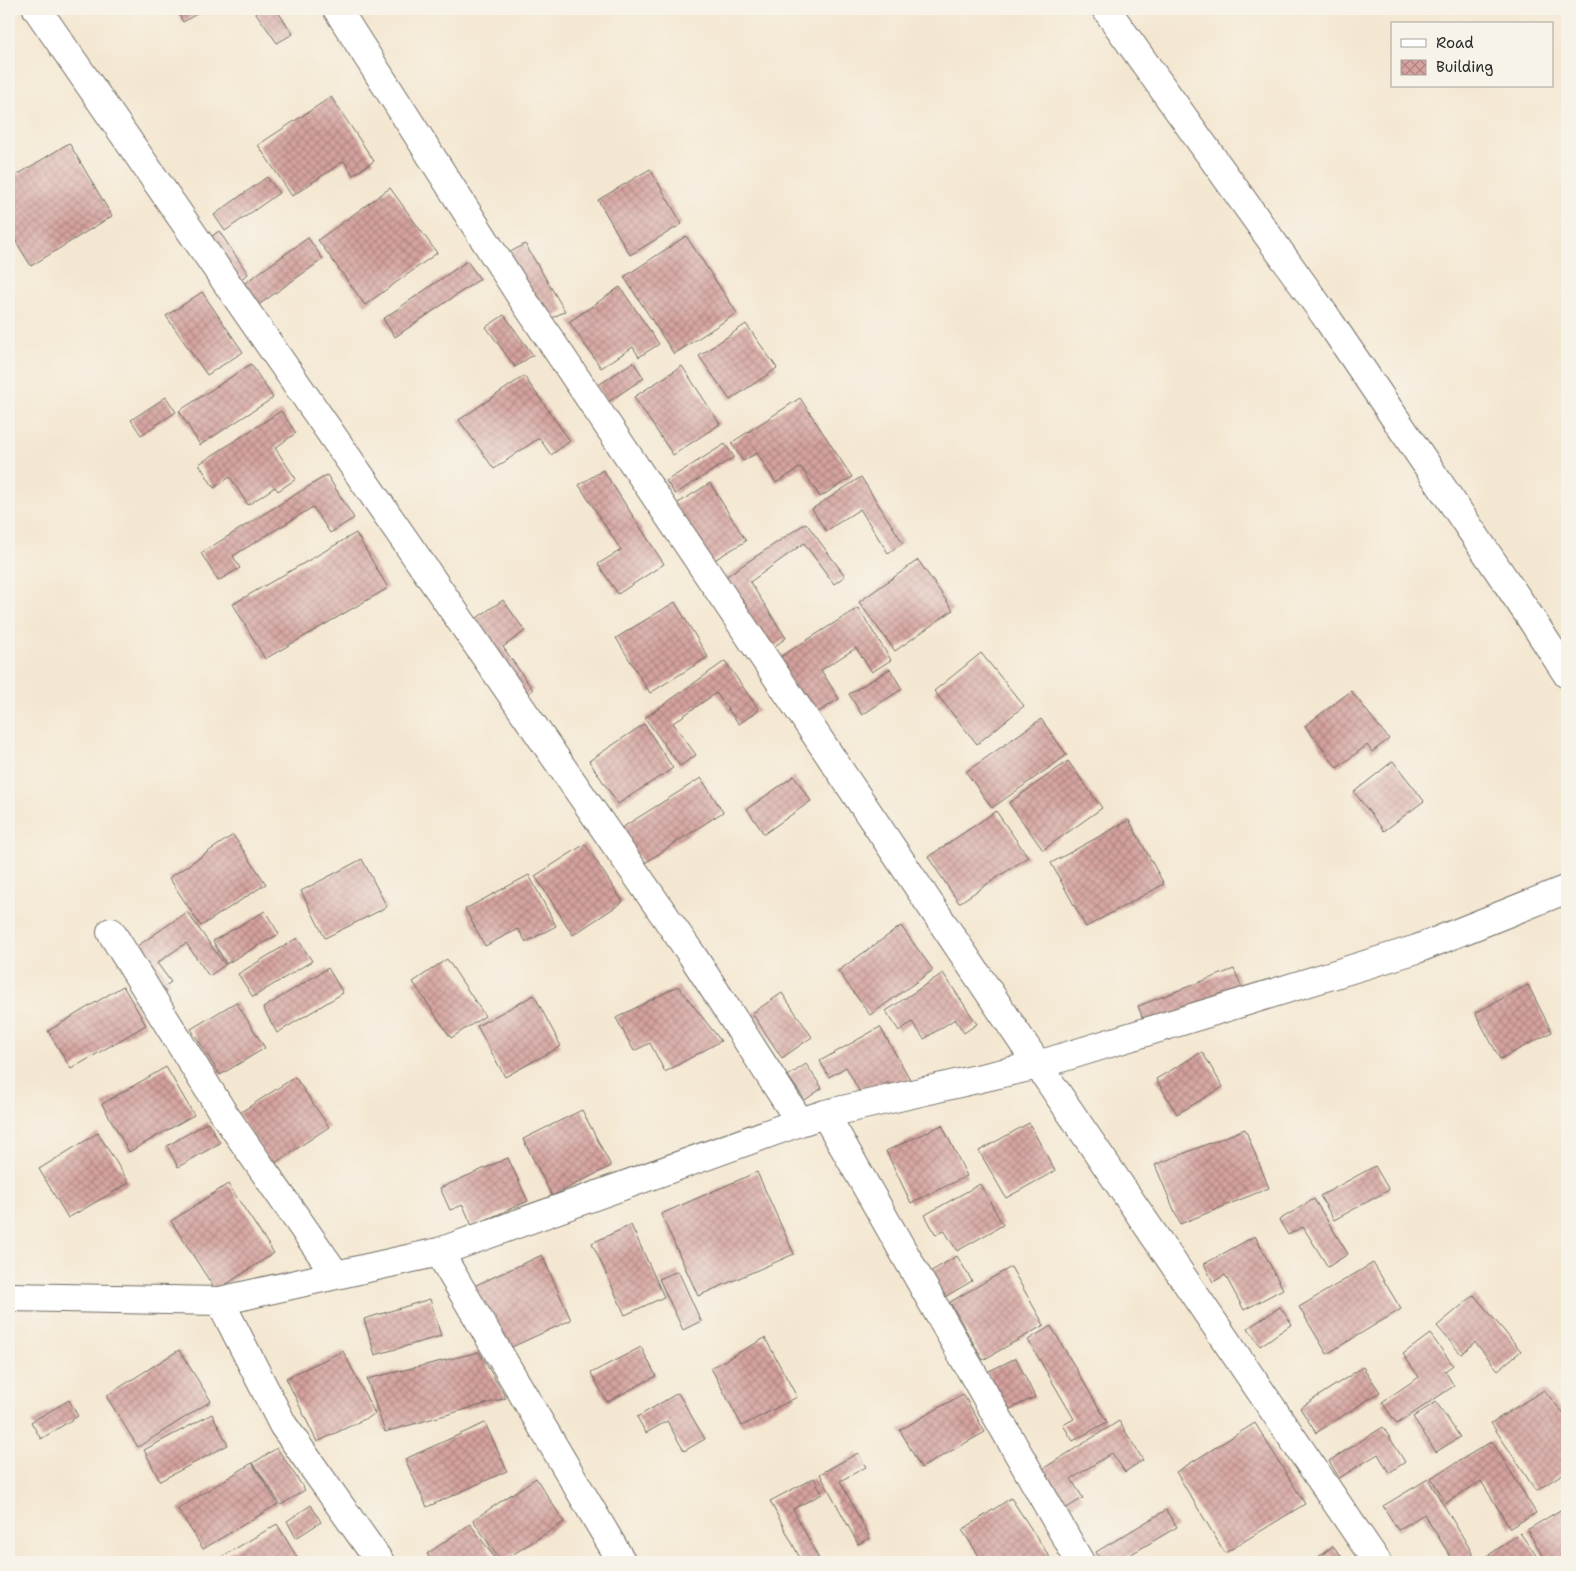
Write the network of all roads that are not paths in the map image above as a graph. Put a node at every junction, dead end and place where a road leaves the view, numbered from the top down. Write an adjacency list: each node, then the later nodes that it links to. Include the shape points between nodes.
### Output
1 (37, 9): 9 (street, via 692,955)
2 (337, 9): 7 (street, via 518,292)
3 (1106, 9): 4 (street, via 1329,321)
4 (1567, 674)
5 (1567, 889): 7 (street, via 1417,949)
6 (111, 932): 11 (street, via 222,1111)
7 (1038, 1066): 8 (street); 17 (street)
8 (825, 1114): 9 (street); 16 (street)
9 (800, 1122): 10 (street)
10 (439, 1252): 11 (street); 15 (street)
11 (336, 1275): 13 (street)
12 (9, 1297): 13 (street)
13 (220, 1301): 14 (street, via 283,1425)
14 (380, 1562)
15 (622, 1562)
16 (1080, 1562)
17 (1377, 1562)

